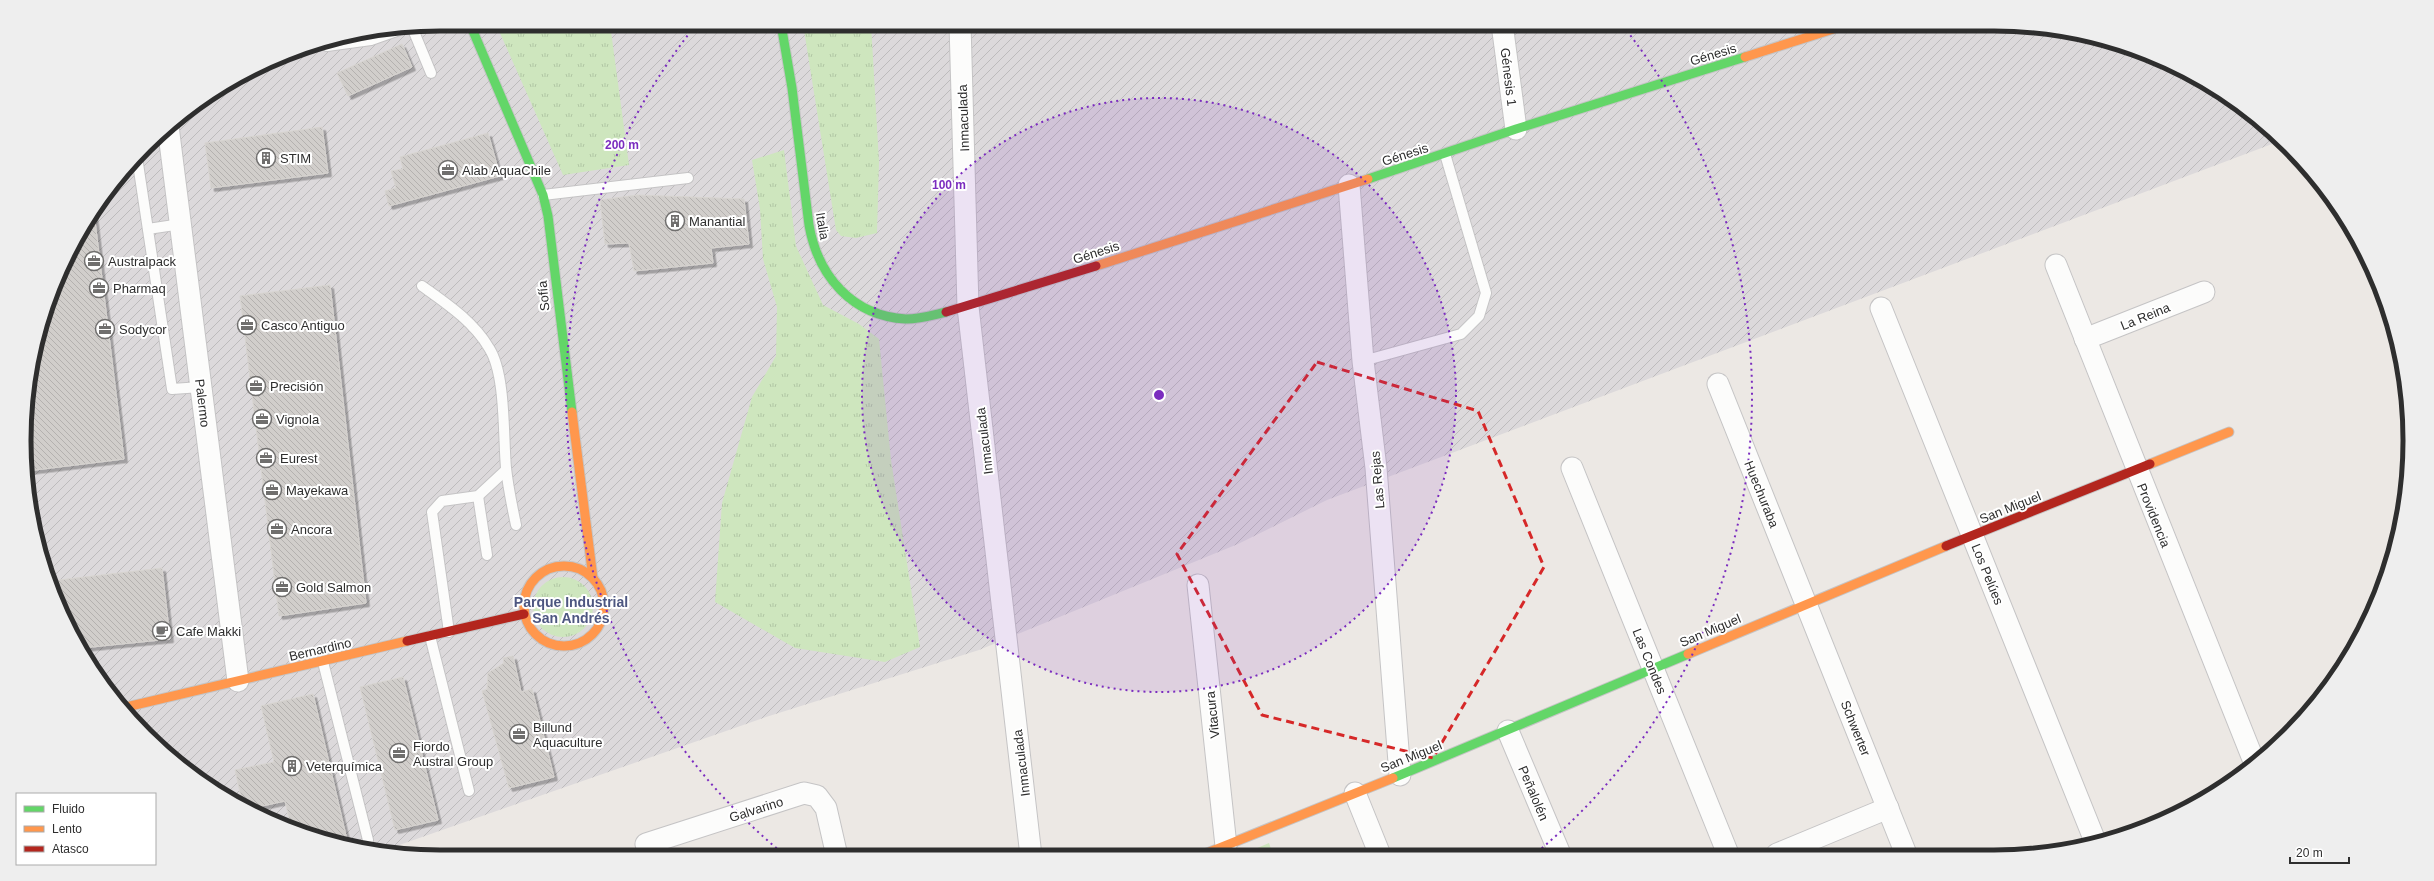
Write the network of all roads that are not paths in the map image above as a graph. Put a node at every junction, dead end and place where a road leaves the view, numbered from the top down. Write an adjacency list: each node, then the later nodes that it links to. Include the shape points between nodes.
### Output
1 (473, 31): 14 (street, Sofía)
2 (782, 31): 20 (street, Italia, via 793,83 800,168 811,239 816,256 825,270 844,294 854,301 875,312 893,317 909,319)
3 (960, 31): 20 (street, Inmaculada)
4 (1503, 31): 8 (street, Génesis 1)
5 (1828, 31): 8 (street, Génesis)
6 (414, 32): 7 (lane)
7 (431, 73)
8 (1516, 129): 10 (street, Génesis)
9 (169, 134): 15 (street, Palermo)
10 (1445, 154): 13 (street, Génesis); 23 (lane, via 1486,293 1479,316 1461,334)
11 (138, 165): 16 (lane)
12 (688, 178): 14 (lane)
13 (1349, 185): 20 (street, Génesis); 23 (street, Las Rejas)
14 (543, 195): 34 (street, Sofía, via 548,216)
15 (181, 224): 16 (lane); 25 (street, Palermo)
16 (148, 229): 25 (lane, via 172,389)
17 (2056, 265): 22 (street, Providencia)
18 (422, 286): 28 (lane, via 478,331 490,349 498,368)
19 (2204, 292): 22 (street, La Reina)
20 (968, 307): 55 (street, Inmaculada)
21 (1881, 308): 32 (street, Los Pelúes)
22 (2085, 339): 29 (street, Providencia)
23 (1363, 361): 46 (street, Las Rejas, via 1376,468)
24 (1718, 384): 36 (street, Huechuraba)
25 (201, 387): 42 (street, Palermo)
26 (2229, 432): 29 (street, San Miguel)
27 (1572, 468): 41 (street, Las Condes)
28 (506, 470): 30 (lane); 31 (lane)
29 (2137, 470): 32 (street, San Miguel); 45 (street, Providencia)
30 (478, 496): 33 (lane); 38 (lane, via 442,501 432,512)
31 (516, 525)
32 (1972, 536): 36 (street, San Miguel); 50 (street, Los Pelúes)
33 (487, 555)
34 (593, 578): 37 (street, via 583,570 571,566 545,570 535,577 527,588 523,601); 37 (street, via 602,596 603,616 597,629 588,638 576,644 549,644 538,637)
35 (1198, 584): 52 (street, Vitacura)
36 (1806, 603): 41 (street, San Miguel); 49 (street, Schwerter)
37 (524, 614): 38 (street, Bernardino)
38 (449, 632): 39 (street, Bernardino)
39 (430, 636): 40 (street, Bernardino); 47 (lane)
40 (323, 662): 42 (street, Bernardino); 51 (lane)
41 (1653, 668): 44 (street, San Miguel); 59 (street, Las Condes)
42 (238, 681): 43 (street, Bernardino)
43 (129, 706)
44 (1508, 731): 46 (street, San Miguel); 58 (street, Peñalolén)
45 (2252, 757)
46 (1400, 775): 48 (street, San Miguel)
47 (469, 792)
48 (1355, 793): 52 (street, San Miguel); 57 (street)
49 (1888, 808): 60 (street); 61 (street, Schwerter)
50 (2094, 837)
51 (368, 840)
52 (1226, 846): 56 (street, San Miguel)
53 (648, 850): 54 (street, Galvarino, via 646,844 804,793 817,796 826,808)
54 (836, 850)
55 (1030, 850)
56 (1215, 850)
57 (1378, 850)
58 (1558, 850)
59 (1726, 850)
60 (1787, 850)
61 (1904, 850)

